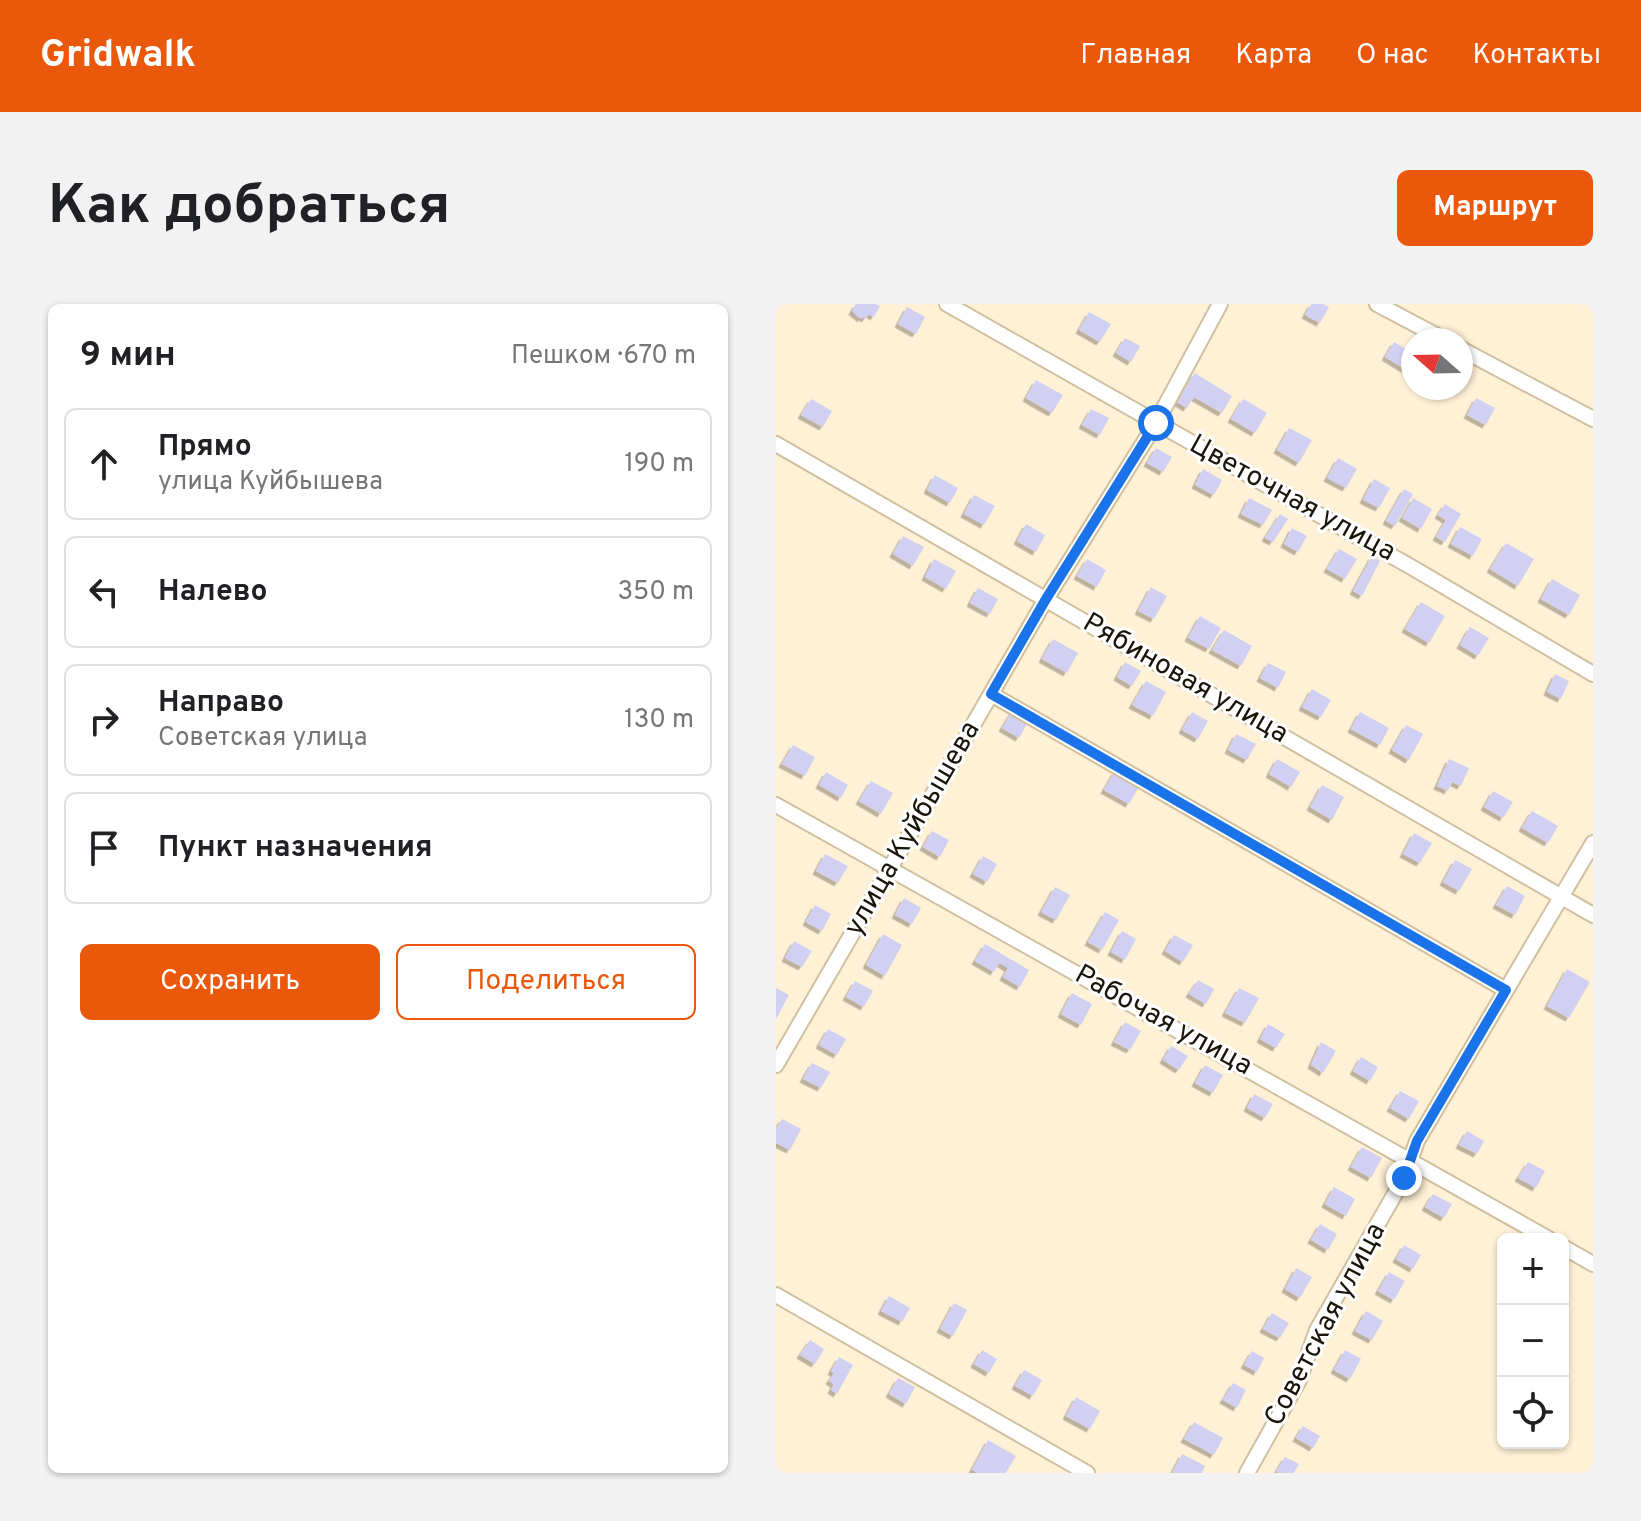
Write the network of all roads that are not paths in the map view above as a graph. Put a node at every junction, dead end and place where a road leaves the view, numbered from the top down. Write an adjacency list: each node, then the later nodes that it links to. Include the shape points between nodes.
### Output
1 (947, 304): 7 (street, Цветочная улица)
2 (1220, 304): 7 (street, улица Куйбышева)
3 (1377, 304): 4 (street)
4 (1422, 328)
5 (1473, 355): 6 (street)
6 (1593, 419)
7 (1156, 423): 9 (street, улица Куйбышева); 10 (street, Цветочная улица)
8 (776, 444): 9 (street, Рябиновая улица)
9 (1046, 599): 11 (street, улица Куйбышева); 15 (street, Рябиновая улица)
10 (1593, 674)
11 (991, 694): 14 (street, улица Куйбышева); 17 (street)
12 (776, 805): 14 (street, Рабочая улица)
13 (1593, 843): 15 (street, Советская улица)
14 (891, 868): 18 (street, улица Куйбышева); 19 (street, Рабочая улица)
15 (1563, 897): 16 (street, Рябиновая улица); 17 (street, Советская улица)
16 (1593, 915)
17 (1506, 990): 19 (street, Советская улица, via 1417,1141)
18 (776, 1065)
19 (1412, 1161): 20 (street, Рабочая улица); 25 (street, Советская улица, via 1317,1330 1299,1380)
20 (1538, 1233)
21 (1569, 1250): 22 (street)
22 (1593, 1264)
23 (776, 1295): 24 (street)
24 (1087, 1473)
25 (1247, 1473)

